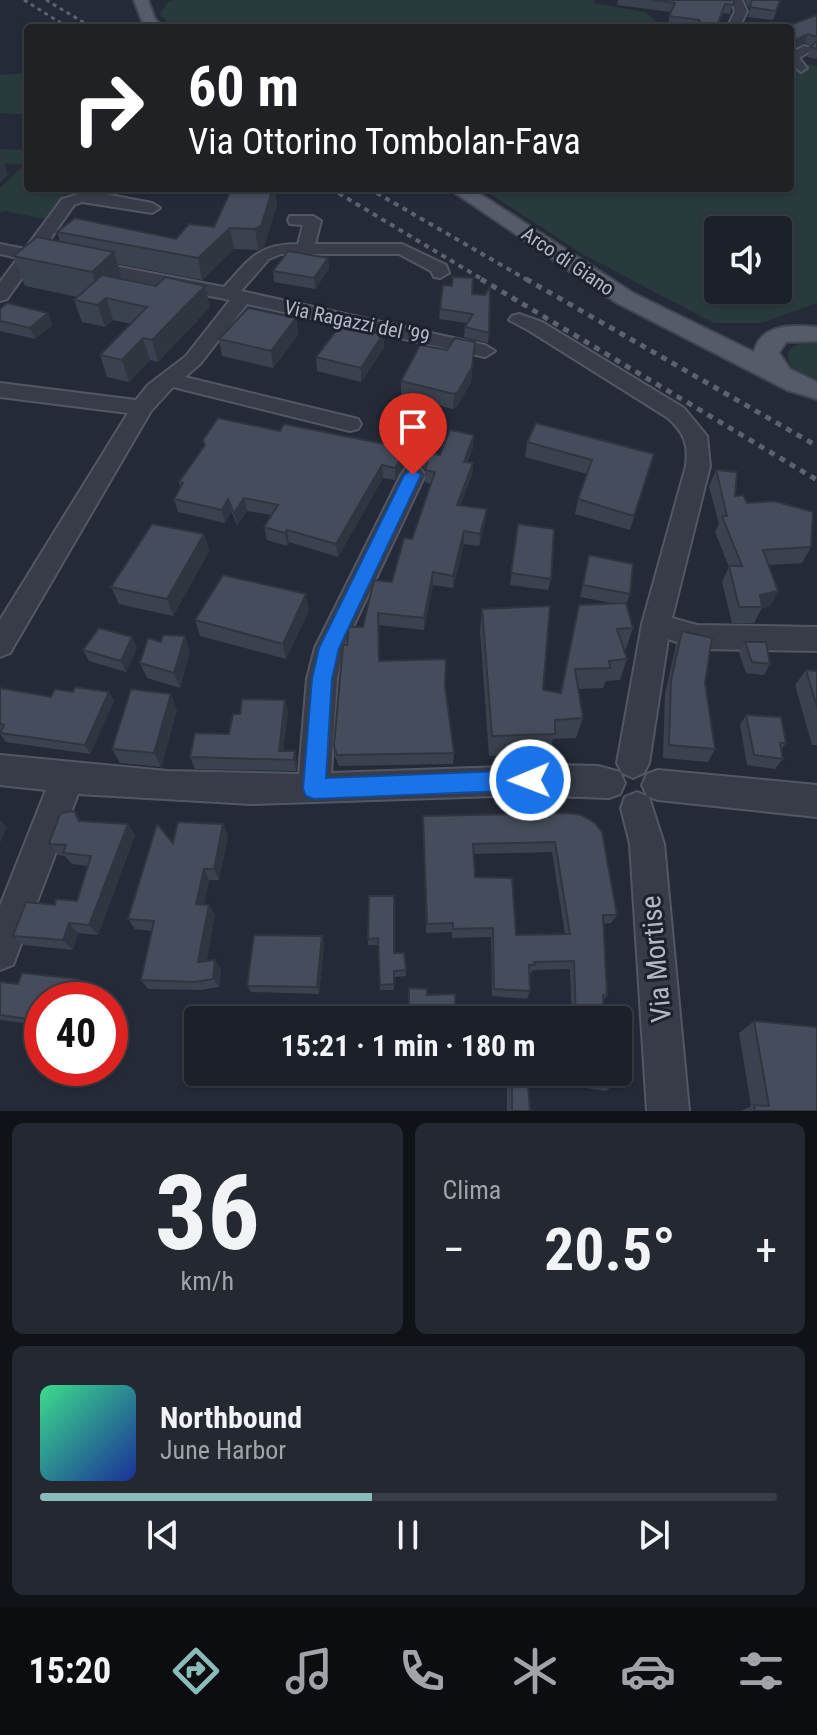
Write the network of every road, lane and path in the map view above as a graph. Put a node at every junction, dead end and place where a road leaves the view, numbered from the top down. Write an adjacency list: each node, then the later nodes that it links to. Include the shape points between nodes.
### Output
1 (157, 0): 3 (main road)
2 (737, 0): 4 (street, via 741,11)
3 (144, 7)
4 (735, 24)
5 (808, 49): 6 (street)
6 (794, 55)
7 (794, 61): 8 (street)
8 (801, 68)
9 (464, 192): 19 (main road, Arco di Giano, via 612,290)
10 (152, 208): 14 (street, via 78,197 68,202)
11 (296, 220): 13 (street, via 313,221)
12 (0, 249): 14 (street, Via Ragazzi del '99)
13 (305, 249): 15 (street, via 409,250); 17 (street, via 263,255)
14 (28, 254): 16 (street); 17 (street, Via Ragazzi del '99)
15 (440, 273)
16 (0, 295)
17 (236, 295): 21 (street, Via Ragazzi del '99); 23 (street, via 193,360)
18 (519, 320): 29 (street, via 694,428 700,442 698,466)
19 (682, 326): 20 (main road, Arco di Giano); 22 (main road, Arco di Giano)
20 (800, 334): 22 (main road, via 765,351)
21 (485, 351)
22 (775, 372): 25 (main road, Arco di Giano)
23 (170, 380): 26 (street); 27 (street)
24 (0, 390): 26 (street)
25 (817, 391)
26 (142, 408): 31 (street)
27 (350, 424)
28 (413, 475): 35 (street, via 329,648)
29 (656, 624): 30 (street, via 697,637); 33 (street)
30 (817, 639)
31 (0, 645)
32 (0, 770): 34 (street)
33 (621, 773): 35 (street, via 589,780); 36 (street, via 618,800)
34 (67, 779): 35 (street); 38 (street)
35 (314, 789)
36 (648, 796): 37 (street); 39 (street, Via Mortise, via 647,844)
37 (817, 801)
38 (0, 952)
39 (668, 1111)

